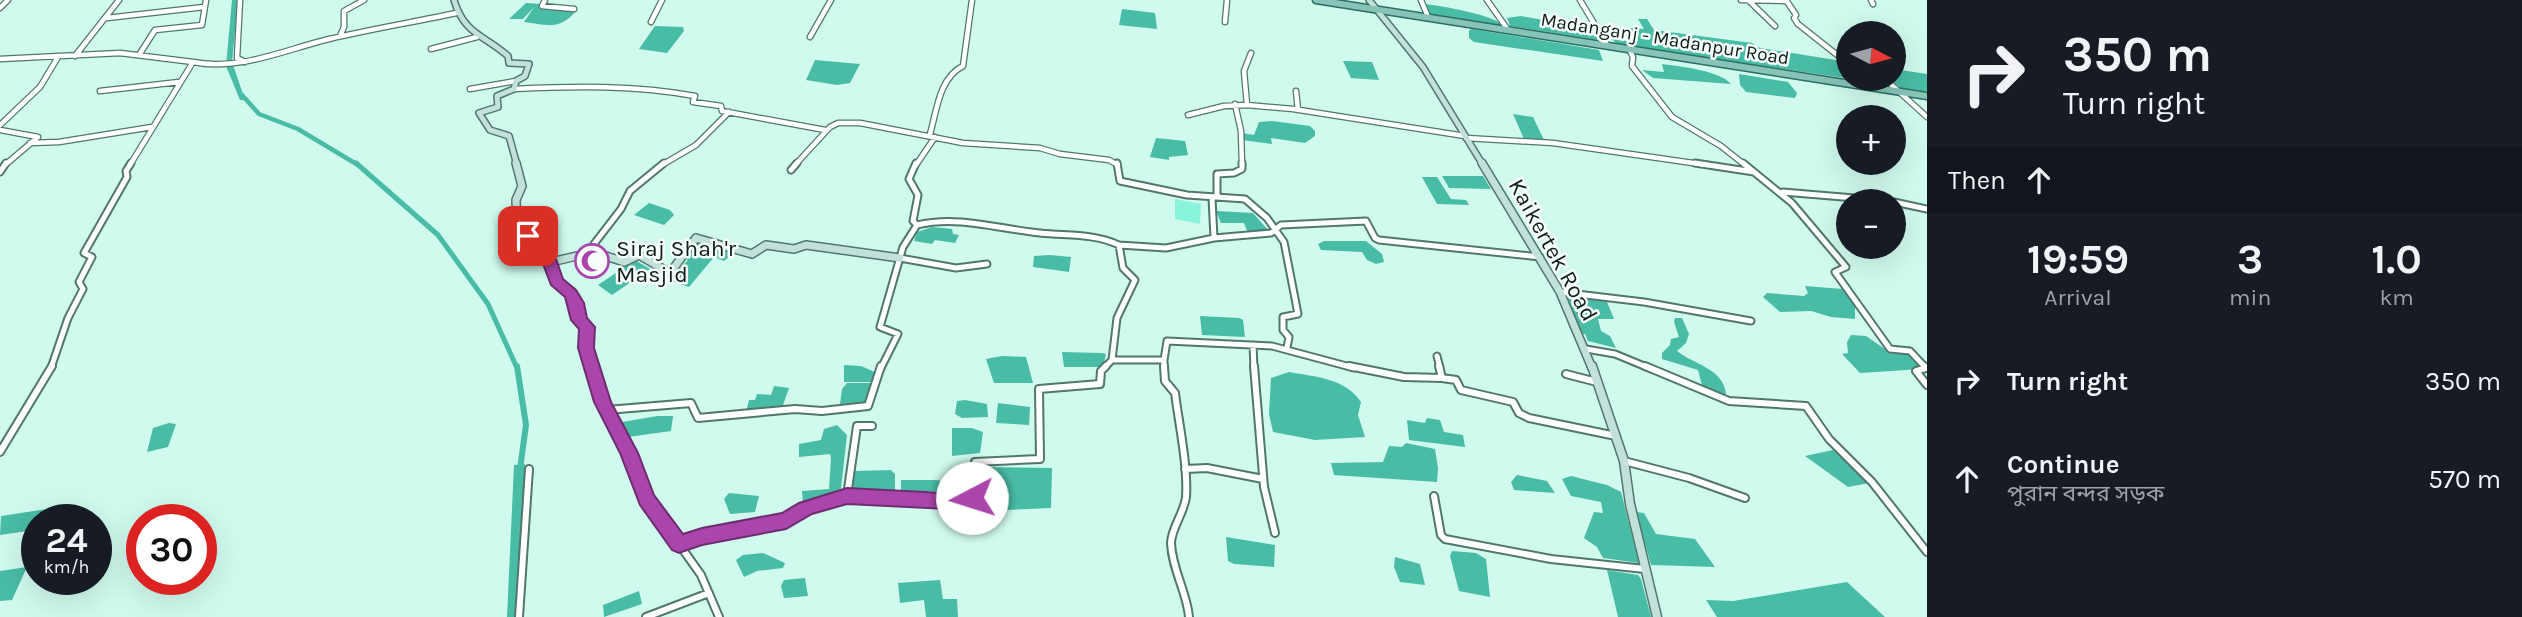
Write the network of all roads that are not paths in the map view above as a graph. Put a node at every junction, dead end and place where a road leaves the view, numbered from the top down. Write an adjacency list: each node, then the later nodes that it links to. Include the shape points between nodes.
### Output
1 (8, 0): 22 (street)
2 (120, 0): 26 (street)
3 (206, 0): 21 (street)
4 (240, 0): 45 (street, via 237,58)
5 (364, 0): 32 (street, via 344,11)
6 (454, 0): 25 (street)
7 (545, 0): 23 (street, via 542,6)
8 (662, 0): 28 (street)
9 (831, 0): 34 (street)
10 (972, 0): 64 (street, via 970,46 963,66 946,80)
11 (1227, 0): 29 (street)
12 (1316, 0): 24 (main road, Madanganj - Madanpur Road)
13 (1369, 0): 24 (street, Kaikertek Road)
14 (1421, 0): 27 (street)
15 (1487, 0): 31 (street)
16 (1580, 0): 35 (street)
17 (1741, 0): 18 (street)
18 (1748, 0): 19 (street); 30 (street)
19 (1757, 0): 20 (street)
20 (1786, 1): 39 (street, via 1798,24)
21 (204, 7): 26 (street); 40 (street, via 202,24 155,30)
22 (0, 8)
23 (574, 9)
24 (1377, 9): 27 (main road, Madanganj - Madanpur Road); 65 (street, Kaikertek Road, via 1423,68)
25 (456, 13): 32 (street); 33 (street)
26 (107, 18): 41 (street)
27 (1428, 18): 31 (main road, Madanganj - Madanpur Road)
28 (651, 22)
29 (1225, 22)
30 (1775, 26)
31 (1508, 30): 35 (main road, Madanganj - Madanpur Road)
32 (340, 36): 45 (street)
33 (477, 37): 36 (street); 46 (street, via 503,51 509,63 529,64 525,76)
34 (810, 37)
35 (1607, 45): 37 (main road, Madanganj - Madanpur Road)
36 (431, 49)
37 (1629, 49): 47 (main road, Madanganj - Madanpur Road); 69 (street, via 1632,66 1672,117)
38 (1251, 53): 56 (street, via 1242,78)
39 (1836, 54)
40 (139, 55): 41 (street); 44 (street)
41 (75, 56): 42 (street)
42 (58, 57): 43 (street); 61 (street, via 40,87)
43 (0, 59)
44 (193, 62): 45 (street, via 212,66); 48 (street)
45 (244, 62)
46 (516, 81): 49 (street); 50 (street)
47 (1836, 81)
48 (179, 82): 51 (street); 62 (street)
49 (470, 89)
50 (514, 89): 58 (street, via 566,85 655,89 695,96 693,102 721,106); 82 (street, via 498,96 498,107 480,113 486,128 509,135 522,186 516,200 517,225 521,236 530,236)
51 (100, 91)
52 (1296, 91): 57 (street)
53 (1898, 91): 54 (main road, Madanganj - Madanpur Road); 60 (street)
54 (1927, 96)
55 (1235, 104): 56 (street); 59 (street); 71 (street, via 1242,170 1217,174)
56 (1247, 105): 57 (street)
57 (1298, 110): 65 (street)
58 (729, 112): 63 (street); 79 (street, via 696,145 671,157 630,191 594,244)
59 (1188, 115)
60 (1927, 117)
61 (0, 127): 66 (street, via 38,137)
62 (152, 127): 66 (street); 99 (street, via 84,253 92,257 79,282 83,289 53,364)
63 (825, 130): 64 (street, via 838,123 860,123); 67 (street)
64 (932, 135): 71 (street, via 963,143 1040,148 1110,160 1118,164 1120,181); 75 (street, via 909,179 918,195 913,221)
65 (1466, 137): 69 (street, via 1553,143); 80 (street, Kaikertek Road)
66 (30, 144): 68 (street)
67 (791, 170)
68 (0, 172)
69 (1754, 172): 70 (street)
70 (1783, 192): 72 (street); 95 (street, via 1846,267 1835,272 1890,349 1910,351 1926,368 1916,371)
71 (1215, 197): 76 (street, via 1245,199); 77 (street)
72 (1836, 197)
73 (1906, 205): 74 (street)
74 (1927, 209)
75 (917, 225): 78 (street, via 968,223 1095,236); 81 (street)
76 (1275, 229): 77 (street); 80 (street, via 1301,223 1363,221 1379,240); 87 (street, via 1284,242 1298,314 1283,317)
77 (1214, 238): 78 (street, via 1166,248)
78 (1119, 245): 90 (street, via 1122,268 1135,280 1123,296 1113,327)
79 (594, 252): 81 (street, via 624,262 639,255 670,273 696,238 752,254 766,245 794,249 806,245); 82 (street)
80 (1540, 257): 84 (street, Kaikertek Road)
81 (900, 258): 83 (street, via 955,266); 96 (street, via 880,327 898,334 868,406 698,418 691,402)
82 (551, 262): 96 (street, via 556,282 570,293 579,320 587,327 587,354)
83 (987, 264)
84 (1560, 292): 85 (street); 88 (street, Kaikertek Road)
85 (1751, 321)
86 (1252, 345): 87 (street); 91 (street, via 1167,341); 103 (street)
87 (1287, 348): 93 (street, via 1358,369)
88 (1586, 349): 94 (street, Kaikertek Road); 109 (street, via 1615,354 1716,398 1806,406)
89 (1437, 356): 93 (street)
90 (1112, 360): 91 (street); 104 (street, via 1101,371 1100,384 1039,389 1040,459 975,462 968,502)
91 (1164, 360): 102 (street, via 1165,381 1175,393)
92 (1566, 374): 94 (street)
93 (1442, 379): 98 (street, via 1456,380 1461,390 1513,402 1519,413 1529,418)
94 (1597, 382): 98 (street, Kaikertek Road)
95 (1927, 385)
96 (607, 410): 108 (street, via 646,499)
97 (872, 426): 104 (street, via 857,426)
98 (1616, 436): 100 (street, Kaikertek Road)
99 (0, 452)
100 (1624, 461): 106 (street); 110 (street, Kaikertek Road)
101 (529, 469): 112 (street)
102 (1185, 469): 103 (street, via 1207,468); 115 (street, via 1184,511 1171,541)
103 (1263, 479): 107 (street)
104 (847, 496): 108 (street, via 806,508 786,521)
105 (1434, 496): 110 (street, via 1445,539 1552,559)
106 (1745, 498)
107 (1275, 533)
108 (679, 544): 111 (street)
109 (1927, 552)
110 (1645, 569): 116 (street, Kaikertek Road)
111 (709, 593): 113 (street); 114 (street)
112 (519, 617)
113 (646, 617)
114 (719, 617)
115 (1189, 617)
116 (1657, 617)

